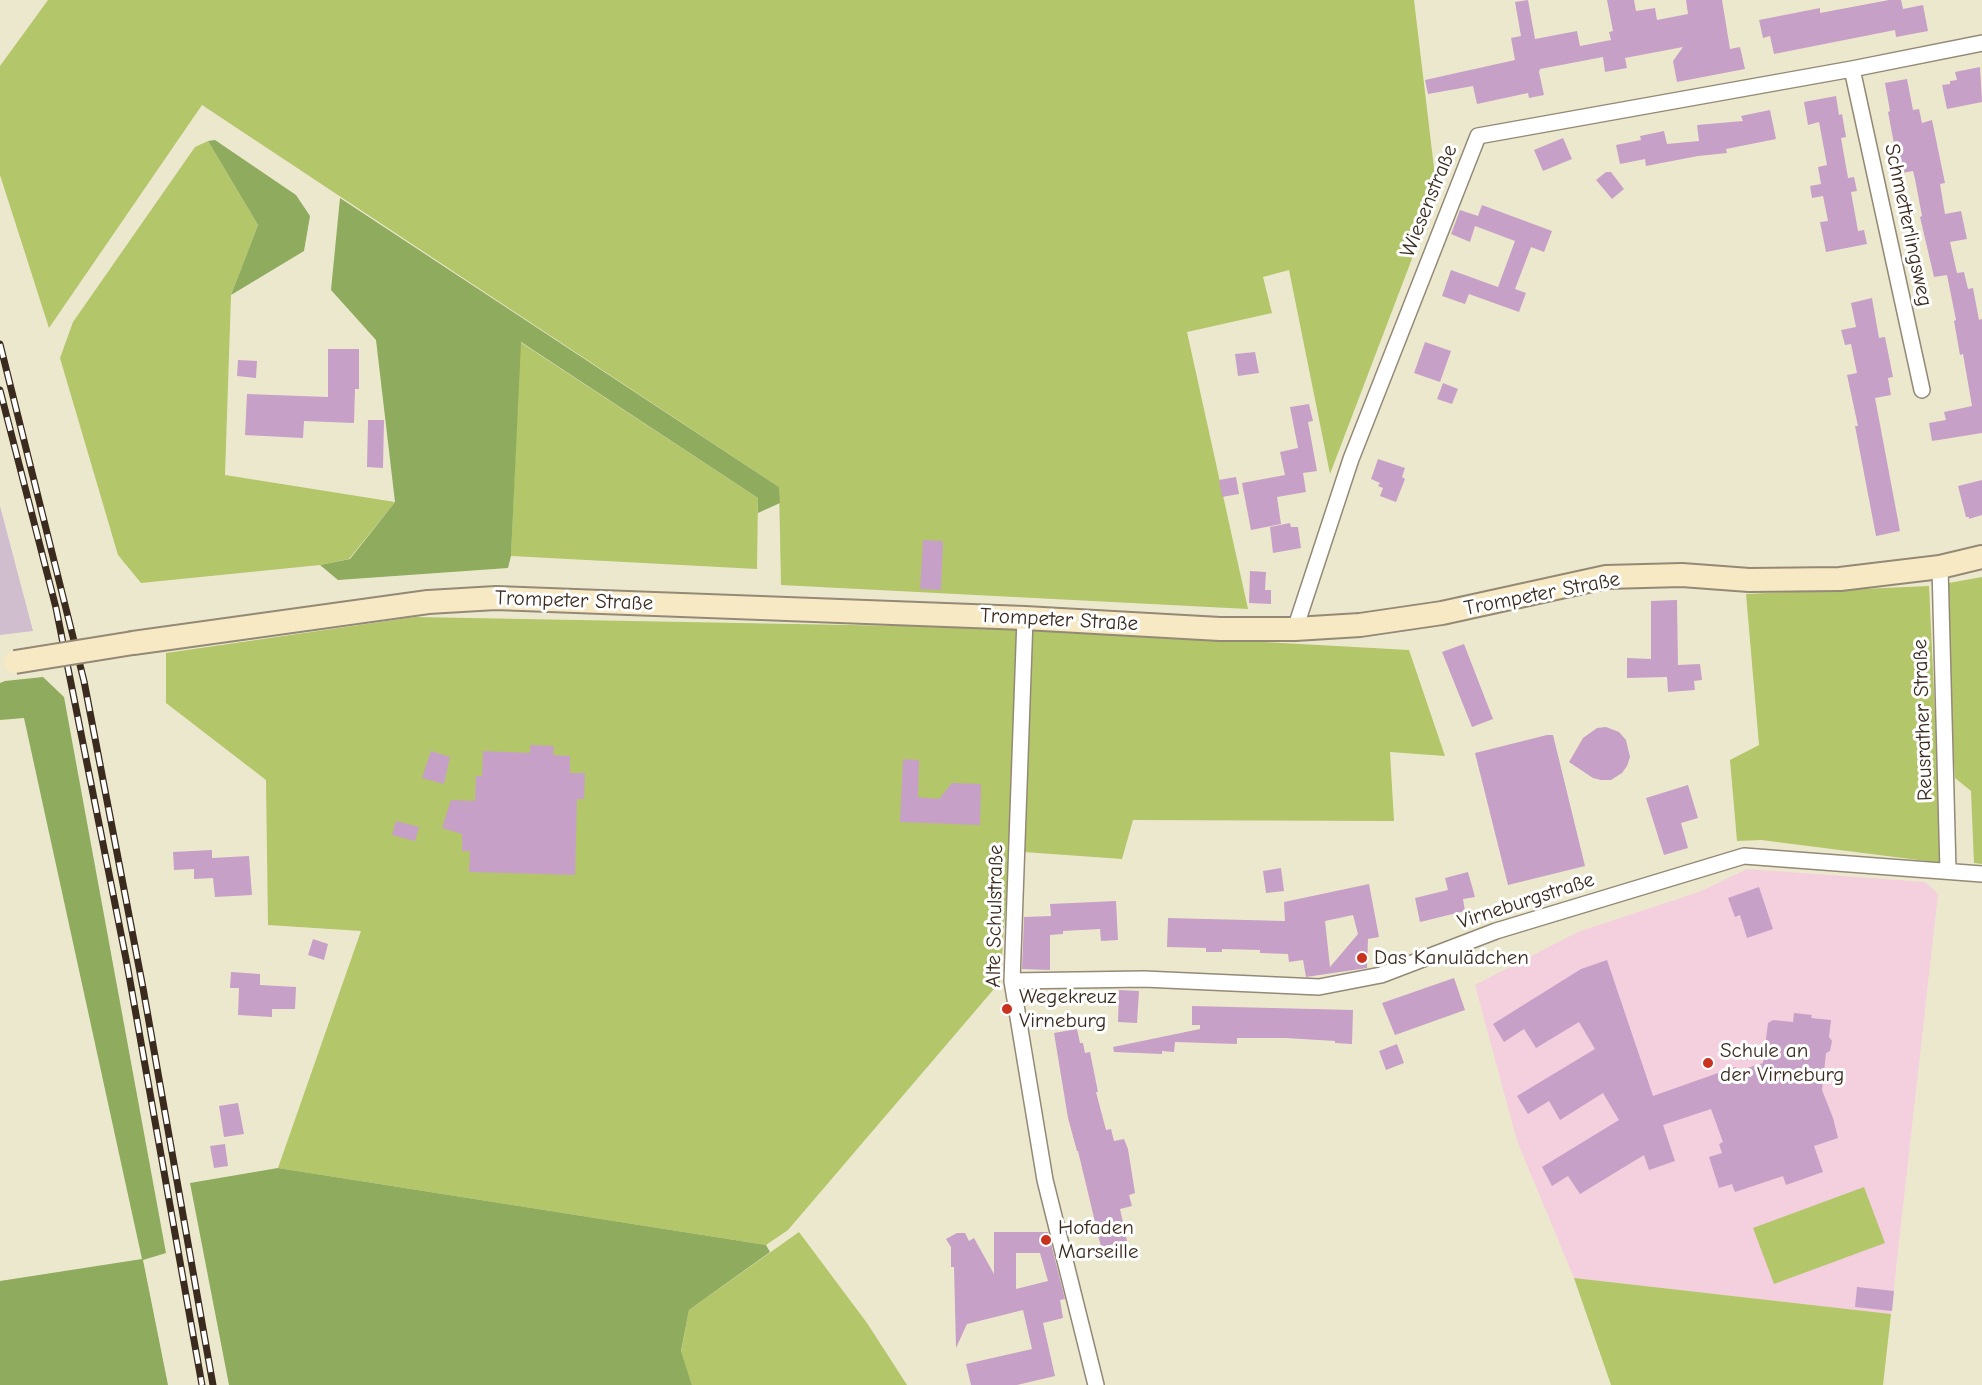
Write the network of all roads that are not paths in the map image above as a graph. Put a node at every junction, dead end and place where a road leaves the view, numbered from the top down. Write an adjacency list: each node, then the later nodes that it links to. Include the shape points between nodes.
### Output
1 (1982, 43): 2 (street, Wiesenstraße)
2 (1852, 69): 3 (street, Schmetterlingsweg); 7 (street, Wiesenstraße, via 1478,136 1351,459)
3 (1922, 390)
4 (1982, 557): 5 (main road, Trompeter Straße)
5 (1940, 567): 7 (main road, Trompeter Straße, via 1840,579 1749,580 1682,574 1606,577 1442,613 1360,625); 9 (street, Reusrather Straße)
6 (1025, 618): 7 (main road, Trompeter Straße); 8 (main road, Trompeter Straße, bridge, via 496,598 428,602); 11 (street, Alte Schulstraße)
7 (1295, 629)
8 (7, 663)
9 (1948, 871): 10 (street, Virneburgstraße); 11 (street, Virneburgstraße, via 1744,856 1496,931 1381,975 1319,987 1144,979)
10 (1982, 874)
11 (1012, 981): 12 (street, Alte Schulstraße, via 1045,1180)
12 (1096, 1385)

